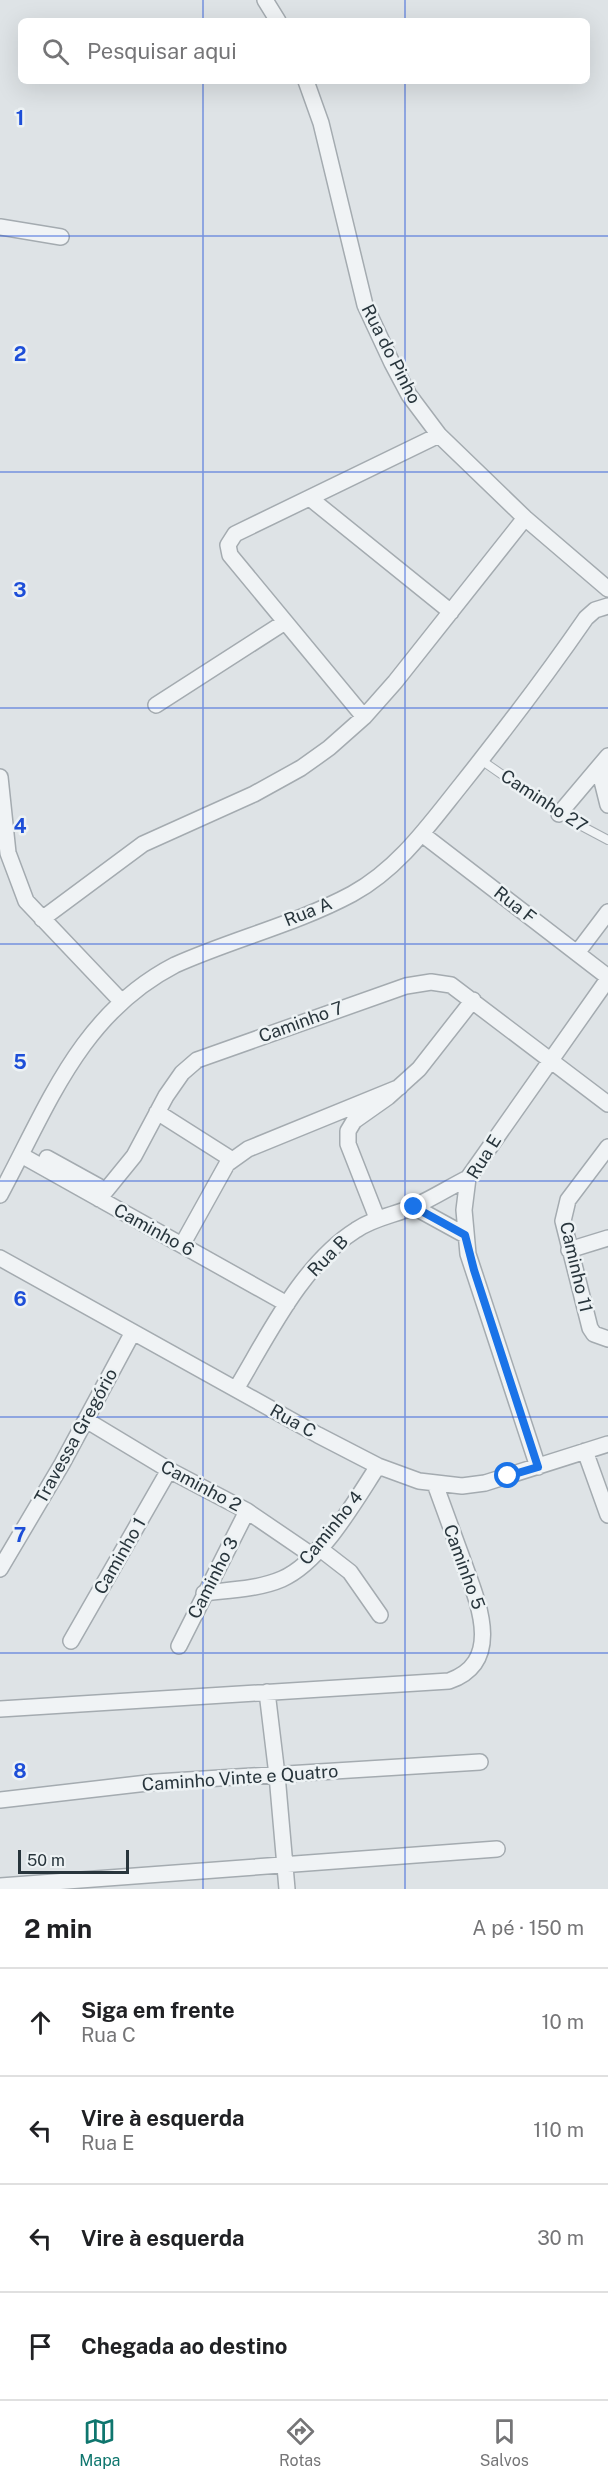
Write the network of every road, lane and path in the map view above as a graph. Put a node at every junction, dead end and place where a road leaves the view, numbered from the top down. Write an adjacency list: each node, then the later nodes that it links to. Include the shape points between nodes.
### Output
1 (265, 0): 2 (street)
2 (276, 18)
3 (307, 84): 6 (street, Rua do Pinho, via 321,123 365,305 410,395)
4 (0, 227): 5 (street)
5 (61, 237)
6 (439, 435): 7 (street); 8 (street, Rua do Pinho)
7 (311, 499): 11 (street); 12 (street, via 235,534 228,545 231,555)
8 (525, 518): 9 (street, Rua do Pinho); 11 (street)
9 (608, 589)
10 (608, 606): 15 (street, Rua A, via 586,618)
11 (451, 612): 14 (street)
12 (285, 622): 13 (street); 14 (street)
13 (156, 705)
14 (364, 717): 23 (street, via 301,768 254,794 143,844)
15 (481, 760): 19 (lane, Caminho 27); 20 (street, Rua A)
16 (605, 760): 18 (street, via 602,781); 19 (street)
17 (0, 777): 23 (street, via 8,853 26,901)
18 (608, 805)
19 (559, 814): 21 (lane, Caminho 27)
20 (422, 834): 24 (street, Rua F); 27 (street, Rua A, via 392,866 352,894 175,965 153,976)
21 (608, 840)
22 (608, 912): 24 (street)
23 (42, 919): 27 (street)
24 (577, 953): 25 (street, Rua F)
25 (608, 978): 28 (street, Rua E)
26 (473, 1000): 28 (street, Caminho 7); 29 (street, via 433,1053); 31 (street, Caminho 7, via 451,985 420,983 300,1022 190,1065)
27 (121, 1001): 33 (street, Rua A, via 74,1058)
28 (552, 1061): 30 (street, Caminho 7); 35 (street, Rua E)
29 (400, 1087): 34 (street); 39 (street, via 358,1116 348,1131 348,1144)
30 (608, 1104)
31 (157, 1112): 34 (street); 37 (street, Caminho 7, via 129,1163)
32 (608, 1147): 43 (street, Caminho 11, via 568,1200 563,1221)
33 (24, 1151): 36 (street, Rua A); 37 (street, Caminho 6)
34 (231, 1159): 42 (street)
35 (468, 1178): 38 (street, Rua B); 40 (street, Rua E)
36 (0, 1195)
37 (102, 1195): 42 (street, Caminho 6)
38 (414, 1207): 39 (street, Rua B); 40 (street)
39 (377, 1218): 45 (street, Rua B, via 329,1250)
40 (465, 1235): 53 (street, Rua E)
41 (608, 1238): 43 (street)
42 (182, 1245): 45 (street, Caminho 6)
43 (568, 1250): 47 (street, Caminho 11, via 590,1328 594,1334)
44 (0, 1258): 46 (street, Rua C)
45 (287, 1304): 48 (street, Rua B)
46 (133, 1332): 48 (street, Rua C); 49 (street, Travessa Gregório)
47 (608, 1339)
48 (236, 1389): 52 (street, Rua C)
49 (86, 1420): 54 (street, Caminho 2); 59 (street, Travessa Gregório)
50 (608, 1444): 51 (street, Rua C)
51 (585, 1451): 53 (street, Rua C); 57 (street)
52 (378, 1466): 55 (street, Rua C); 58 (street, Caminho 4)
53 (538, 1467): 55 (street, Rua C, via 485,1483)
54 (169, 1470): 56 (street, Caminho 2); 62 (street, Caminho 1)
55 (435, 1484): 64 (street, Caminho 5, via 482,1613 480,1651 469,1671 448,1681)
56 (247, 1511): 58 (street, Caminho 2); 60 (street, Caminho 3)
57 (608, 1515)
58 (316, 1552): 60 (street, Caminho 4, via 292,1574 274,1582); 61 (street, Caminho 2, via 350,1572)
59 (0, 1569)
60 (204, 1593): 63 (street, Caminho 3)
61 (380, 1615)
62 (71, 1641)
63 (179, 1646)
64 (267, 1692): 65 (street); 67 (street)
65 (0, 1709)
66 (480, 1762): 67 (street, Caminho Vinte e Quatro)
67 (277, 1775): 68 (street, Caminho Vinte e Quatro, via 156,1782); 70 (street)
68 (0, 1800)
69 (497, 1849): 70 (street)
70 (285, 1864): 72 (street); 73 (street)
71 (0, 1886): 72 (street)
72 (49, 1886)
73 (287, 1889)

